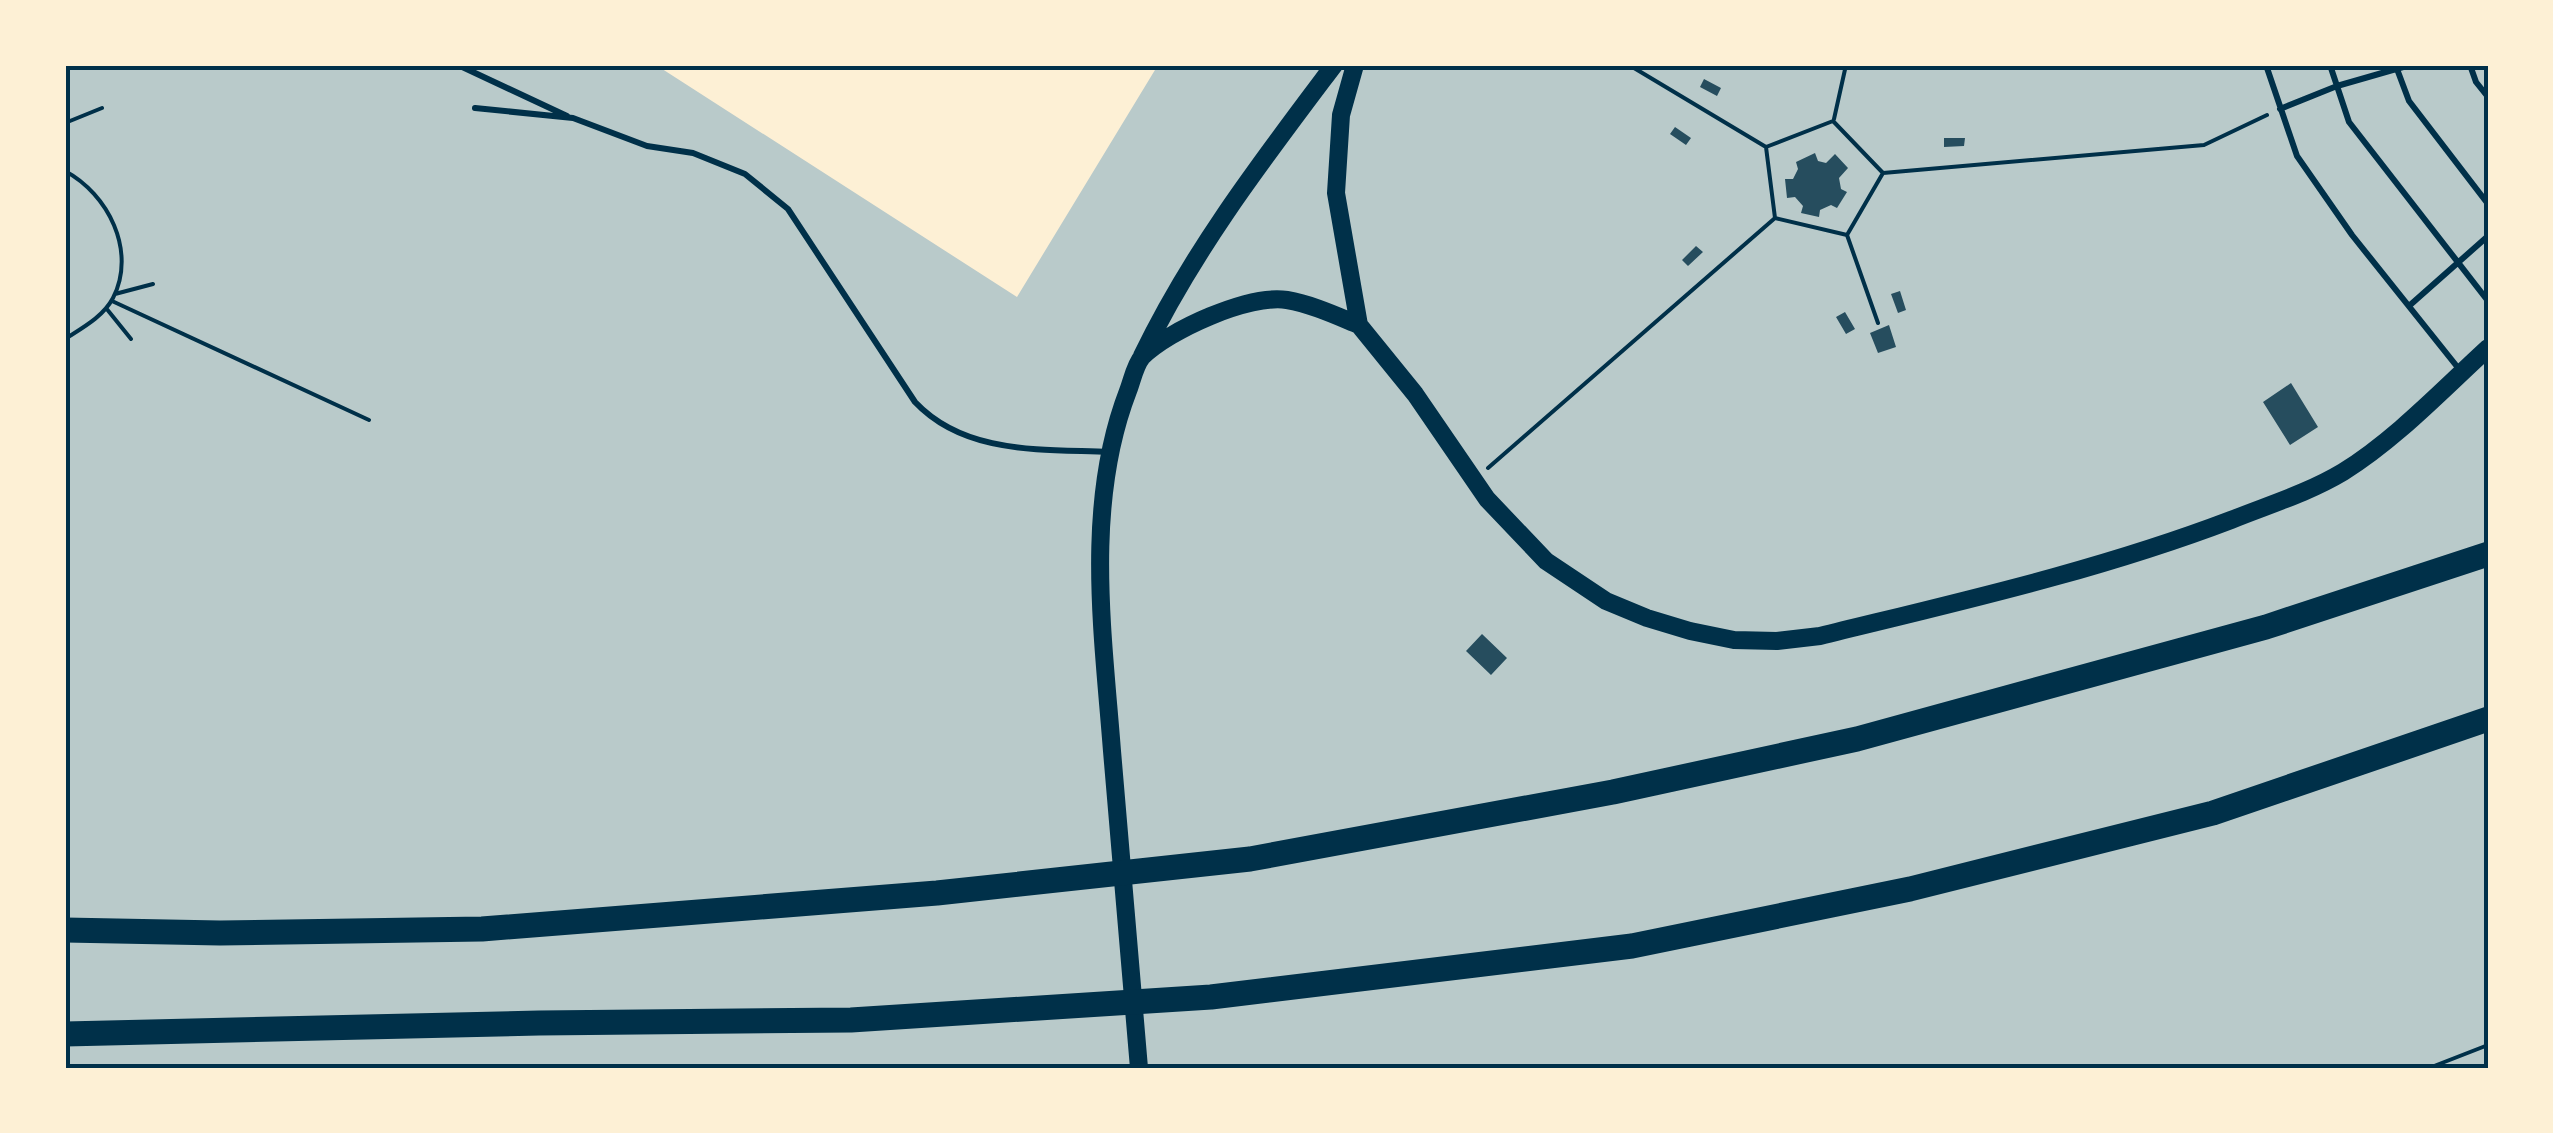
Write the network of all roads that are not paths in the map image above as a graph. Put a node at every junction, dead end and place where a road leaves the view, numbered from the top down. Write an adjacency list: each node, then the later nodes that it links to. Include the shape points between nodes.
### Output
1 (458, 65): 13 (lane)
2 (1334, 65): 21 (street, via 1203,246)
3 (1355, 65): 19 (street, via 1341,115 1336,194)
4 (2266, 65): 12 (lane)
5 (2330, 65): 9 (lane)
6 (2410, 65): 8 (lane)
7 (2470, 65): 10 (lane)
8 (2397, 69): 9 (lane); 14 (lane, via 2409,101)
9 (2337, 86): 12 (lane); 16 (lane, via 2349,122)
10 (2488, 97)
11 (475, 108): 13 (lane)
12 (2280, 109): 18 (lane, via 2297,156)
13 (573, 118): 23 (lane, via 745,174 788,209 932,421 958,435 1010,447)
14 (2488, 204)
15 (2488, 236): 16 (lane)
16 (2458, 262): 17 (lane); 18 (lane)
17 (2488, 301)
18 (2408, 306): 22 (lane)
19 (1359, 325): 21 (street, via 1288,300 1256,301 1195,323); 22 (street, via 1515,532 1546,561 1606,601 1690,632 1734,640 1820,636 2090,569 2301,493 2380,445)
20 (2488, 348): 22 (street)
21 (1140, 358): 23 (street)
22 (2462, 372)
23 (1111, 452): 28 (street, via 1101,536 1102,624)
24 (2488, 554): 26 (highway, via 2266,626 1857,739 1250,860 482,929)
25 (2488, 720): 27 (highway, via 2212,812 1910,889 1632,946 1211,997 851,1020)
26 (65, 930)
27 (65, 1034)
28 (1139, 1068)

